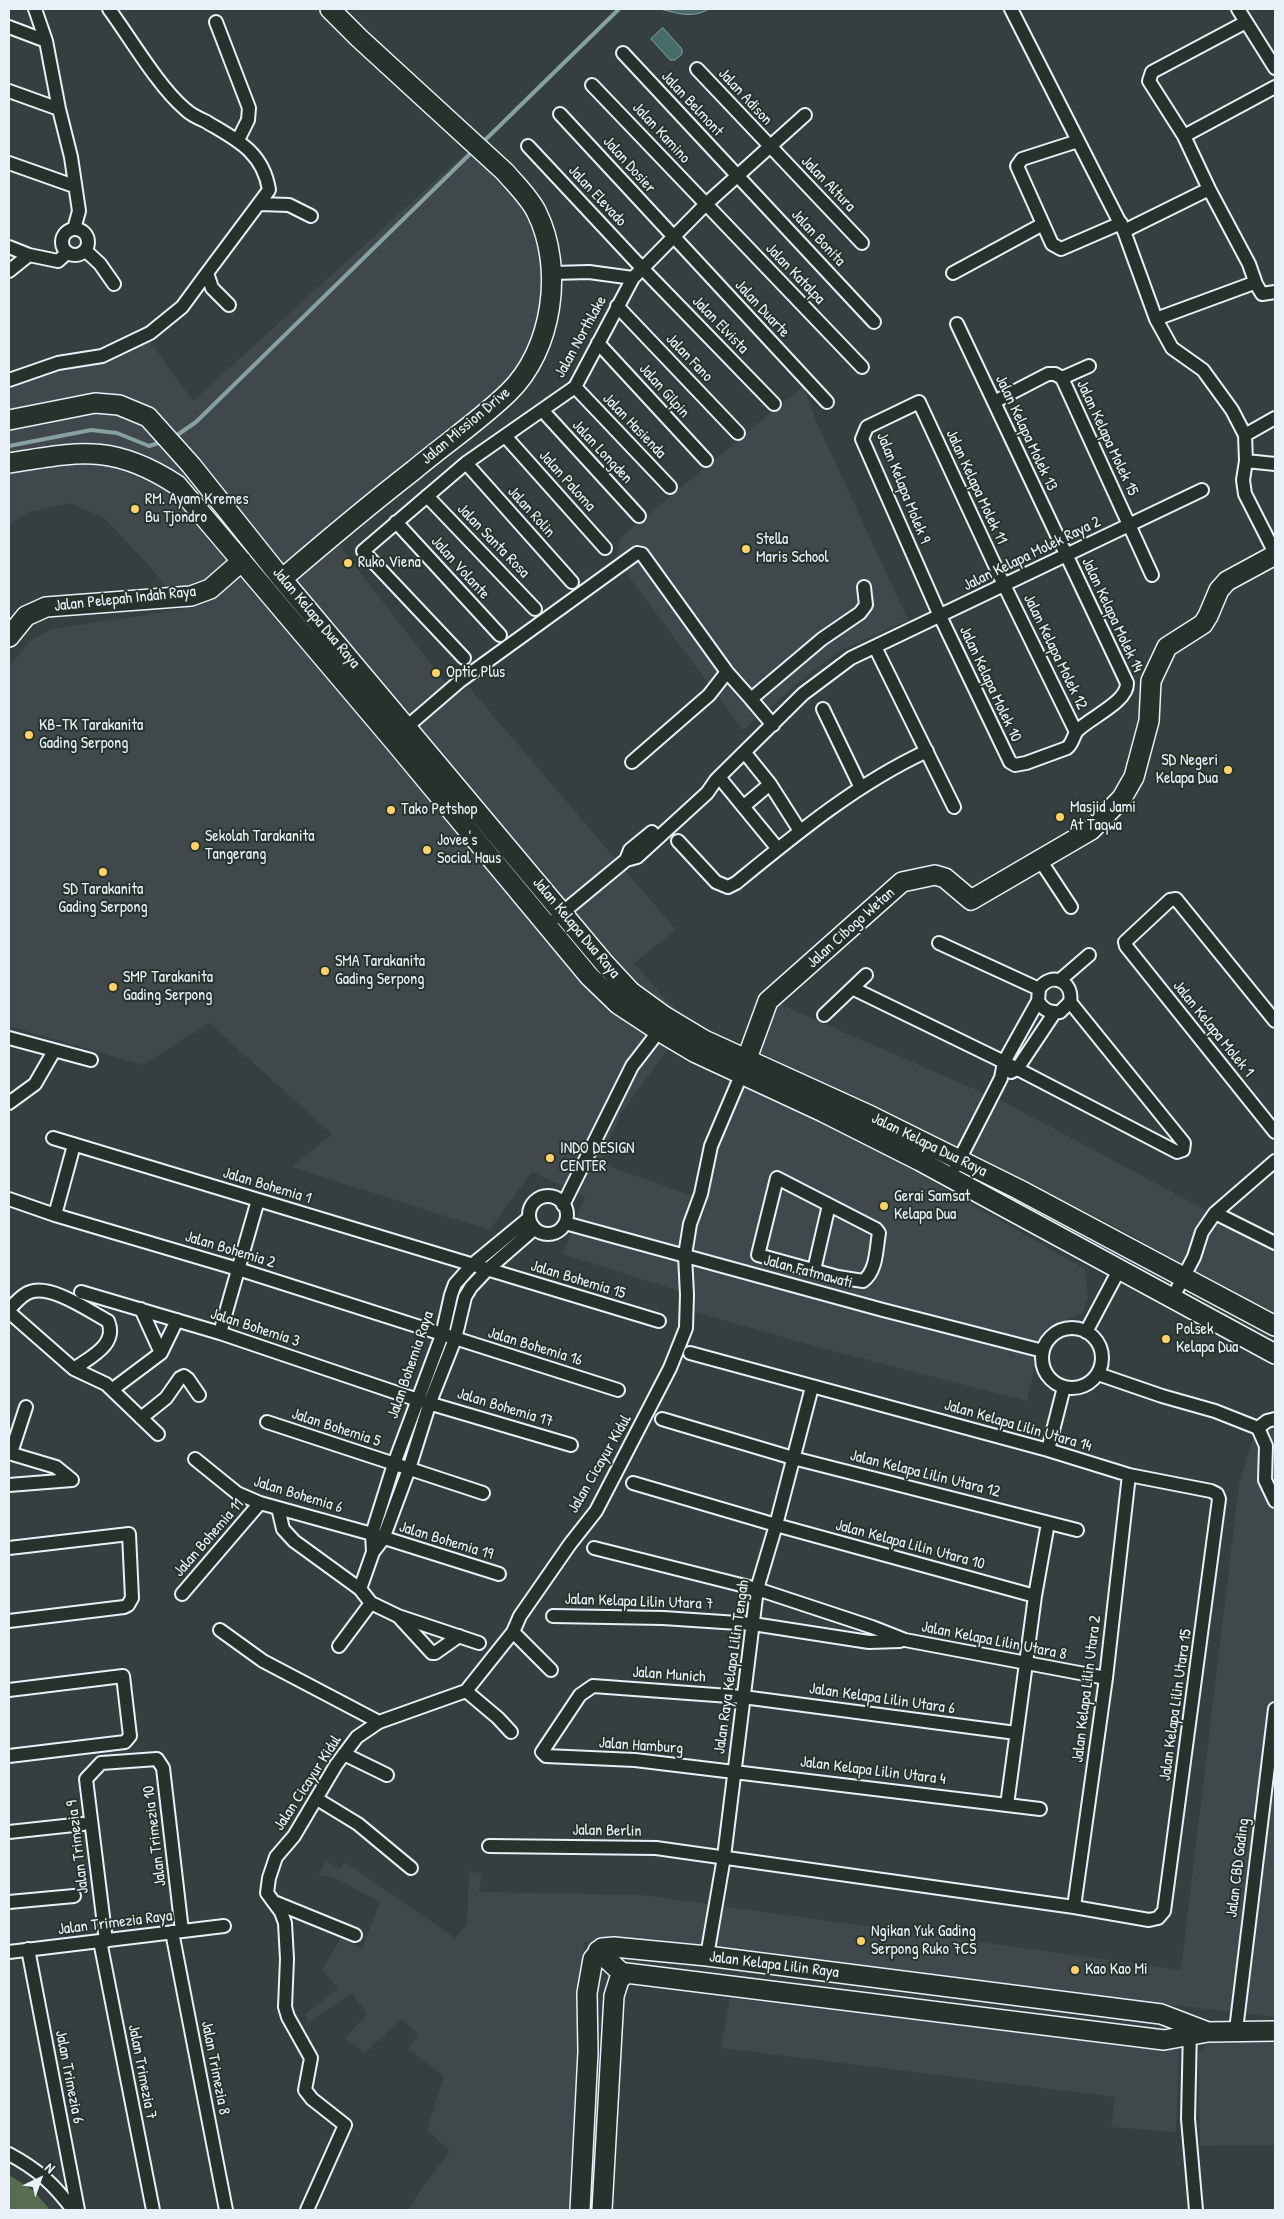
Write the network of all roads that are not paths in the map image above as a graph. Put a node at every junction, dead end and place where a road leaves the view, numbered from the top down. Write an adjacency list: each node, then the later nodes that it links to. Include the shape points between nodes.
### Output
1 (35, 9): 9 (street)
2 (109, 9): 20 (street, via 186,110)
3 (330, 9): 43 (street, Jalan Mission Drive, via 492,160 525,195 544,230)
4 (1010, 9): 21 (street)
5 (1238, 9): 7 (street)
6 (216, 22): 20 (street, via 248,103 248,120)
7 (1246, 22): 11 (street); 19 (street, via 1150,75 1149,81)
8 (9, 27): 9 (street)
9 (46, 41): 16 (street)
10 (623, 53): 25 (street, Jalan Belmont)
11 (1275, 68)
12 (696, 69): 23 (street, Jalan Adison)
13 (592, 85): 29 (street, Jalan Kamino)
14 (1275, 87): 19 (street)
15 (9, 90): 16 (street)
16 (59, 109): 26 (street, via 71,157)
17 (560, 114): 34 (street, Jalan Dosier)
18 (805, 115): 23 (street, Jalan Northlake)
19 (1184, 136): 27 (street)
20 (238, 140): 28 (street, via 250,150 266,174 269,190)
21 (1078, 140): 31 (street, via 1018,163); 32 (street)
22 (528, 146): 40 (street, Jalan Elevado)
23 (770, 147): 25 (street, Jalan Northlake); 35 (street, Jalan Altura)
24 (9, 163): 26 (street)
25 (737, 176): 29 (street, Jalan Northlake); 52 (street, Jalan Bonita)
26 (74, 186): 33 (street, via 79,211)
27 (1210, 189): 32 (street); 47 (street)
28 (260, 204): 30 (street, via 289,205); 42 (street)
29 (706, 204): 34 (street, Jalan Northlake); 56 (street, Jalan Katalpa)
30 (311, 216)
31 (1043, 224): 32 (street, via 1052,244 1060,249); 44 (street)
32 (1122, 227): 51 (street)
33 (74, 230): 37 (street, via 87,239); 38 (street, via 64,236 63,248)
34 (673, 237): 40 (street, Jalan Northlake); 60 (street, Jalan Duarte)
35 (862, 243)
36 (9, 247): 39 (street)
37 (85, 250): 38 (street, via 80,254); 46 (street)
38 (67, 253): 39 (street, via 58,261)
39 (29, 255): 41 (street)
40 (642, 268): 45 (street, Jalan Northlake); 63 (street, Jalan Elvista)
41 (9, 271)
42 (207, 272): 49 (street, via 212,288); 58 (street, via 182,307 150,333 102,356 58,364)
43 (552, 273): 45 (street, via 589,272); 88 (street, Jalan Mission Drive, via 544,333 532,363 509,393)
44 (953, 273)
45 (633, 278): 50 (street, Jalan Northlake)
46 (114, 284)
47 (1256, 284): 48 (street, via 1262,294); 51 (street, via 1248,284)
48 (1275, 292)
49 (229, 305)
50 (617, 306): 54 (street, Jalan Northlake); 67 (street, Jalan Fano)
51 (1156, 319): 68 (street, via 1175,351 1203,370 1232,410)
52 (874, 322)
53 (957, 324): 62 (street, Jalan Kelapa Molek 13)
54 (598, 343): 59 (street, Jalan Northlake); 70 (street, Jalan Gilpin)
55 (1089, 366): 57 (street)
56 (862, 367)
57 (1062, 378): 62 (street, Jalan Kelapa Molek 15, via 1048,374); 82 (street, Jalan Kelapa Molek 15)
58 (9, 380)
59 (574, 388): 64 (street, Jalan Northlake); 77 (street, Jalan Hasienda)
60 (827, 402)
61 (919, 402): 90 (street, Jalan Kelapa Molek 11); 93 (street, Jalan Kelapa Molek 9, via 867,427 862,439)
62 (994, 402): 85 (street, Jalan Kelapa Molek 13)
63 (774, 404)
64 (542, 410): 69 (street, Jalan Northlake); 80 (street, Jalan Longden)
65 (1275, 418): 68 (street)
66 (9, 420): 75 (street, Jalan Kelapa Dua Raya, via 95,403 119,405 148,417)
67 (738, 432)
68 (1245, 435): 71 (street)
69 (505, 436): 73 (street, Jalan Northlake); 83 (street, Jalan Paloma)
70 (706, 460)
71 (1246, 461): 74 (street); 84 (street, via 1245,494)
72 (9, 463): 76 (street, Jalan Kelapa Dua Raya, via 95,452 154,470)
73 (466, 463): 79 (street, Jalan Northlake); 89 (street, Jalan Rolin)
74 (1275, 464)
75 (194, 468): 76 (street); 88 (street, Jalan Kelapa Dua Raya)
76 (177, 485): 86 (street, Jalan Kelapa Dua Raya)
77 (670, 488)
78 (1202, 490): 82 (street, Jalan Kelapa Molek Raya 2)
79 (427, 496): 81 (street, Jalan Northlake); 92 (street, Jalan Santa Rosa)
80 (639, 516)
81 (396, 522): 94 (street, Jalan Volante); 97 (street, Jalan Northlake, via 363,551)
82 (1129, 525): 85 (street, Jalan Kelapa Molek Raya 2); 87 (street, Jalan Kelapa Molek 15)
83 (604, 548)
84 (1275, 554): 116 (street, Jalan Cibogo Wetan, via 1227,581 1219,590 1203,624 1167,647 1151,681 1149,721 1129,787 1091,830)
85 (1066, 556): 90 (street, Jalan Kelapa Molek Raya 2); 103 (street, Jalan Kelapa Molek 14, via 1127,683 1122,696)
86 (242, 561): 95 (street, Jalan Pelepah Indah Raya, via 210,590 191,596 46,607 26,616); 104 (street, Jalan Kelapa Dua Raya)
87 (1152, 575)
88 (282, 578): 102 (street, Jalan Kelapa Dua Raya)
89 (572, 582)
90 (1004, 586): 93 (street, Jalan Kelapa Molek Raya 2); 103 (street, Jalan Kelapa Molek 12)
91 (864, 587): 99 (street, via 866,605 860,613 822,639)
92 (535, 609)
93 (940, 616): 96 (street, Jalan Kelapa Molek Raya 2); 103 (street, Jalan Kelapa Molek 10, via 1010,762 1026,764 1067,748)
94 (500, 636)
95 (9, 637)
96 (875, 647): 101 (street, Jalan Kelapa Molek Raya 2, via 851,658 803,694); 105 (street)
97 (464, 658)
98 (727, 672): 99 (street); 102 (street, via 661,578 642,554 637,553 460,681); 107 (street, via 709,694)
99 (751, 698): 101 (street)
100 (823, 709): 110 (street)
101 (773, 725): 106 (street, Jalan Kelapa Molek Raya 2)
102 (407, 727): 104 (street); 118 (street, Jalan Kelapa Dua Raya)
103 (1076, 732)
104 (393, 740): 119 (street, Jalan Kelapa Dua Raya)
105 (927, 751): 110 (street, via 892,767); 112 (street)
106 (745, 753): 108 (street, Jalan Kelapa Molek Raya 2); 109 (street)
107 (632, 762)
108 (717, 779): 111 (street); 118 (street, Jalan Kelapa Molek Raya 2, via 707,793 644,851 626,860)
109 (770, 784): 111 (street); 113 (street)
110 (861, 788): 113 (street)
111 (744, 806): 115 (street)
112 (954, 807)
113 (800, 832): 115 (street)
114 (678, 841): 115 (street, via 716,882 728,887)
115 (778, 849)
116 (1040, 860): 117 (street); 135 (street, Jalan Cibogo Wetan, via 971,900 945,878 936,875 902,882 768,1001)
117 (1071, 907)
118 (563, 913): 119 (street, Jalan Kelapa Molek Raya 2); 135 (street, Jalan Kelapa Dua Raya, via 631,992)
119 (547, 925): 130 (street, Jalan Kelapa Dua Raya, via 589,976 618,1004)
120 (939, 943): 125 (street)
121 (1089, 955): 123 (street)
122 (866, 975): 124 (street)
123 (1060, 980): 125 (street, via 1048,980); 126 (street, via 1070,989)
124 (854, 989): 128 (street); 134 (street)
125 (1039, 995): 127 (street, via 1045,1009); 134 (street)
126 (1070, 1002): 127 (street, via 1064,1010); 136 (street, via 1184,1144 1183,1150 1177,1152)
127 (1055, 1012): 136 (street)
128 (824, 1015)
129 (1275, 1021): 139 (street, Jalan Kelapa Molek 1, via 1176,899 1170,900 1127,938 1126,946)
130 (659, 1032): 135 (street, Jalan Kelapa Dua Raya, via 696,1053); 147 (street, via 632,1066)
131 (9, 1038): 132 (street)
132 (54, 1051): 133 (street); 138 (street, via 34,1084)
133 (91, 1060)
134 (1004, 1062): 136 (street); 137 (street)
135 (744, 1067): 142 (street, Jalan Kelapa Dua Raya, via 871,1116); 144 (street, Jalan Kelapa Dua Raya); 154 (street, Jalan Cicayur Kidul, via 711,1146)
136 (1017, 1069): 137 (street)
137 (1001, 1078): 142 (street)
138 (9, 1103)
139 (1275, 1132)
140 (53, 1138): 141 (street, Jalan Bohemia 1)
141 (74, 1144): 146 (street, Jalan Bohemia 1); 150 (street)
142 (959, 1160): 144 (street); 161 (street, Jalan Kelapa Dua Raya)
143 (1275, 1161): 149 (street)
144 (950, 1177): 159 (street, Jalan Kelapa Dua Raya)
145 (9, 1199): 150 (street, Jalan Bohemia 2)
146 (258, 1200): 155 (street, Jalan Bohemia 1); 156 (street)
147 (563, 1205): 151 (street); 152 (street, via 553,1197 541,1198 531,1206)
148 (829, 1205): 158 (street); 158 (street, via 777,1178 758,1256); 160 (street, via 879,1233 870,1276 864,1281)
149 (1215, 1212): 153 (street); 161 (street, via 1202,1232)
150 (55, 1215): 156 (street, Jalan Bohemia 2)
151 (565, 1222): 152 (street, via 552,1234 539,1232); 154 (street, Jalan Fatmawati)
152 (532, 1223): 155 (street, Jalan Bohemia Raya); 157 (street, Jalan Bohemia Raya)
153 (1275, 1243)
154 (685, 1255): 163 (street, Jalan Fatmawati); 225 (street, Jalan Cicayur Kidul, via 686,1328 670,1368 596,1510 520,1616)
155 (472, 1265): 157 (street, Jalan Bohemia 1); 172 (street, Jalan Bohemia Raya, via 450,1295)
156 (238, 1269): 171 (street); 172 (street, Jalan Bohemia 2)
157 (488, 1270): 168 (street, Jalan Bohemia 15); 173 (street, Jalan Bohemia Raya, via 465,1297)
158 (814, 1270): 160 (street)
159 (1119, 1270): 164 (street, Jalan Kelapa Dua Raya); 170 (street)
160 (838, 1276): 163 (street)
161 (1184, 1277): 164 (street); 169 (street, Jalan Kelapa Dua Raya)
162 (81, 1292): 165 (street, Jalan Bohemia 3)
163 (833, 1296): 174 (street, Jalan Fatmawati)
164 (1172, 1297): 177 (street, Jalan Kelapa Dua Raya)
165 (141, 1309): 167 (street, Jalan Bohemia 3); 175 (street)
166 (9, 1311): 178 (street); 178 (street, via 28,1292 42,1290 58,1294 108,1321 112,1329 109,1342)
167 (177, 1320): 171 (street, Jalan Bohemia 3); 175 (street)
168 (658, 1321)
169 (1275, 1326)
170 (1086, 1332): 174 (street, via 1063,1330 1050,1338); 179 (street, via 1094,1338 1102,1355)
171 (220, 1334): 185 (street, Jalan Bohemia 3)
172 (442, 1334): 173 (street, Jalan Bohemia 16); 185 (street, Jalan Bohemia Raya)
173 (455, 1339): 183 (street, Jalan Bohemia 16); 185 (street, Jalan Bohemia Raya)
174 (1043, 1351): 182 (street, via 1046,1373)
175 (160, 1353): 180 (street)
176 (690, 1354): 181 (street, Jalan Kelapa Lilin Utara 14)
177 (1275, 1354)
178 (74, 1369): 187 (street, via 106,1384)
179 (1098, 1374): 182 (street, via 1083,1386); 191 (street)
180 (117, 1386)
181 (812, 1387): 194 (street, Jalan Kelapa Lilin Utara 14); 196 (street, Jalan Raya Kelapa Lilin Tengah)
182 (1064, 1387): 194 (street)
183 (618, 1390)
184 (198, 1395): 187 (street, via 184,1376 166,1398)
185 (424, 1401): 193 (street, Jalan Bohemia 17); 198 (street, Jalan Bohemia Raya); 199 (street, Jalan Bohemia Raya)
186 (26, 1407): 195 (street)
187 (141, 1418): 192 (street)
188 (662, 1419): 196 (street, Jalan Kelapa Lilin Utara 12)
189 (1275, 1419): 191 (street)
190 (267, 1422): 198 (street, Jalan Bohemia 5)
191 (1258, 1428): 205 (street, via 1266,1446 1265,1480)
192 (158, 1434)
193 (570, 1445)
194 (1048, 1450): 200 (street, Jalan Kelapa Lilin Utara 14)
195 (10, 1453): 202 (street, via 56,1467 72,1480)
196 (793, 1458): 208 (street, Jalan Kelapa Lilin Utara 12); 209 (street, Jalan Raya Kelapa Lilin Tengah)
197 (196, 1459): 206 (street, Jalan Bohemia 6, via 238,1493)
198 (394, 1464): 199 (street, Jalan Bohemia 5); 211 (street, Jalan Bohemia Raya)
199 (409, 1469): 203 (street, Jalan Bohemia 5); 211 (street, Jalan Bohemia Raya)
200 (1129, 1475): 204 (street, Jalan Kelapa Lilin Utara 14); 232 (street, Jalan Kelapa Lilin Utara 2)
201 (633, 1483): 209 (street, Jalan Kelapa Lilin Utara 10)
202 (9, 1485)
203 (483, 1493)
204 (1216, 1494): 257 (street, Jalan Kelapa Lilin Utara 15, via 1219,1499 1164,1911 1158,1918 1150,1920)
205 (1275, 1501)
206 (260, 1503): 207 (street, Jalan Bohemia 6); 217 (street, Jalan Bohemia 11)
207 (278, 1508): 211 (street, Jalan Bohemia 6); 215 (street, via 283,1529 294,1541)
208 (1048, 1523): 210 (street, Jalan Kelapa Lilin Utara 12); 218 (street)
209 (776, 1525): 216 (street, Jalan Raya Kelapa Lilin Tengah); 218 (street, Jalan Kelapa Lilin Utara 10)
210 (1077, 1530)
211 (378, 1536): 214 (street, Jalan Bohemia 19); 215 (street, Jalan Bohemia Raya)
212 (9, 1548): 222 (street, via 129,1534 132,1598 124,1607)
213 (594, 1548): 216 (street, Jalan Kelapa Lilin Utara 7)
214 (499, 1574)
215 (360, 1589): 219 (street)
216 (757, 1589): 223 (street, Jalan Raya Kelapa Lilin Tengah); 227 (street, Jalan Kelapa Lilin Utara 8)
217 (182, 1594)
218 (1034, 1596): 230 (street)
219 (371, 1603): 220 (street); 229 (street)
220 (398, 1616): 226 (street); 226 (street, via 432,1653)
221 (553, 1616): 223 (street, Jalan Kelapa Lilin Utara 7)
222 (9, 1620)
223 (753, 1624): 227 (street, Jalan Kelapa Lilin Utara 8, via 869,1642); 235 (street, Jalan Raya Kelapa Lilin Tengah)
224 (220, 1630): 237 (street, via 263,1661)
225 (513, 1632): 231 (street); 234 (street, Jalan Cicayur Kidul)
226 (459, 1636): 228 (street)
227 (905, 1640): 230 (street, Jalan Kelapa Lilin Utara 8)
228 (479, 1643)
229 (339, 1646)
230 (1027, 1664): 232 (street, Jalan Kelapa Lilin Utara 8); 239 (street)
231 (551, 1670)
232 (1106, 1678): 257 (street, Jalan Kelapa Lilin Utara 2)
233 (9, 1690): 241 (street, via 123,1676 130,1736 126,1742)
234 (466, 1691): 237 (street, Jalan Cicayur Kidul); 238 (street)
235 (744, 1697): 239 (street, Jalan Kelapa Lilin Utara 6); 242 (street, Jalan Munich, via 593,1686 580,1695 542,1752); 244 (street, Jalan Raya Kelapa Lilin Tengah)
236 (1275, 1710): 271 (street, Jalan CBD Gading)
237 (379, 1722): 240 (street, Jalan Cicayur Kidul, via 357,1737)
238 (511, 1732)
239 (1016, 1733): 247 (street)
240 (344, 1754): 245 (street); 246 (street, Jalan Cicayur Kidul)
241 (9, 1756)
242 (546, 1756): 244 (street, Jalan Hamburg, via 635,1760)
243 (163, 1768): 259 (street, Jalan Trimezia 10); 261 (street, Jalan Trimezia 9, via 156,1759 101,1763 86,1780)
244 (734, 1770): 247 (street, Jalan Kelapa Lilin Utara 4); 252 (street, Jalan Raya Kelapa Lilin Tengah)
245 (387, 1776)
246 (317, 1800): 253 (street, via 358,1824); 255 (street, Jalan Cicayur Kidul, via 276,1857 267,1894)
247 (1007, 1804): 248 (street, Jalan Kelapa Lilin Utara 4)
248 (1040, 1808)
249 (83, 1824): 250 (street)
250 (9, 1832)
251 (489, 1846): 252 (street, Jalan Berlin, via 656,1848)
252 (724, 1857): 257 (street); 265 (street, Jalan Raya Kelapa Lilin Tengah)
253 (411, 1868)
254 (74, 1896): 256 (street)
255 (272, 1901): 260 (street); 279 (street, Jalan Cicayur Kidul, via 285,1924 285,2007 311,2058 305,2090 345,2125)
256 (9, 1902)
257 (1074, 1907)
258 (224, 1926): 259 (street, Jalan Trimezia Raya)
259 (177, 1932): 261 (street, Jalan Trimezia Raya); 278 (street, Jalan Trimezia 8)
260 (355, 1935)
261 (103, 1941): 262 (street, Jalan Trimezia Raya); 277 (street, Jalan Trimezia 7)
262 (28, 1950): 264 (street, Jalan Trimezia Raya); 276 (street, Jalan Trimezia 6)
263 (598, 1951): 265 (street, Jalan Kelapa Lilin Raya, via 614,1947); 266 (street); 268 (street, via 593,1959)
264 (9, 1952)
265 (707, 1956): 267 (street, Jalan Kelapa Lilin Raya)
266 (623, 1974): 269 (street); 270 (street, Jalan Kelapa Lilin Raya, via 630,1972)
267 (911, 1982): 270 (street); 272 (street, Jalan Kelapa Lilin Raya, via 1161,2014)
268 (587, 1993): 269 (street, via 592,1988 603,1987); 280 (street, via 588,2052)
269 (614, 1996): 281 (street)
270 (910, 2008): 272 (street, Jalan Kelapa Lilin Raya, via 1164,2040)
271 (1236, 2030): 272 (street, Jalan Kelapa Lilin Raya); 273 (street, Jalan Kelapa Lilin Raya)
272 (1196, 2031): 282 (street, via 1188,2119)
273 (1275, 2031)
274 (9, 2154): 275 (street, via 57,2188)
275 (73, 2210)
276 (78, 2210)
277 (153, 2210)
278 (226, 2210)
279 (307, 2210)
280 (580, 2210)
281 (602, 2210)
282 (1196, 2210)

